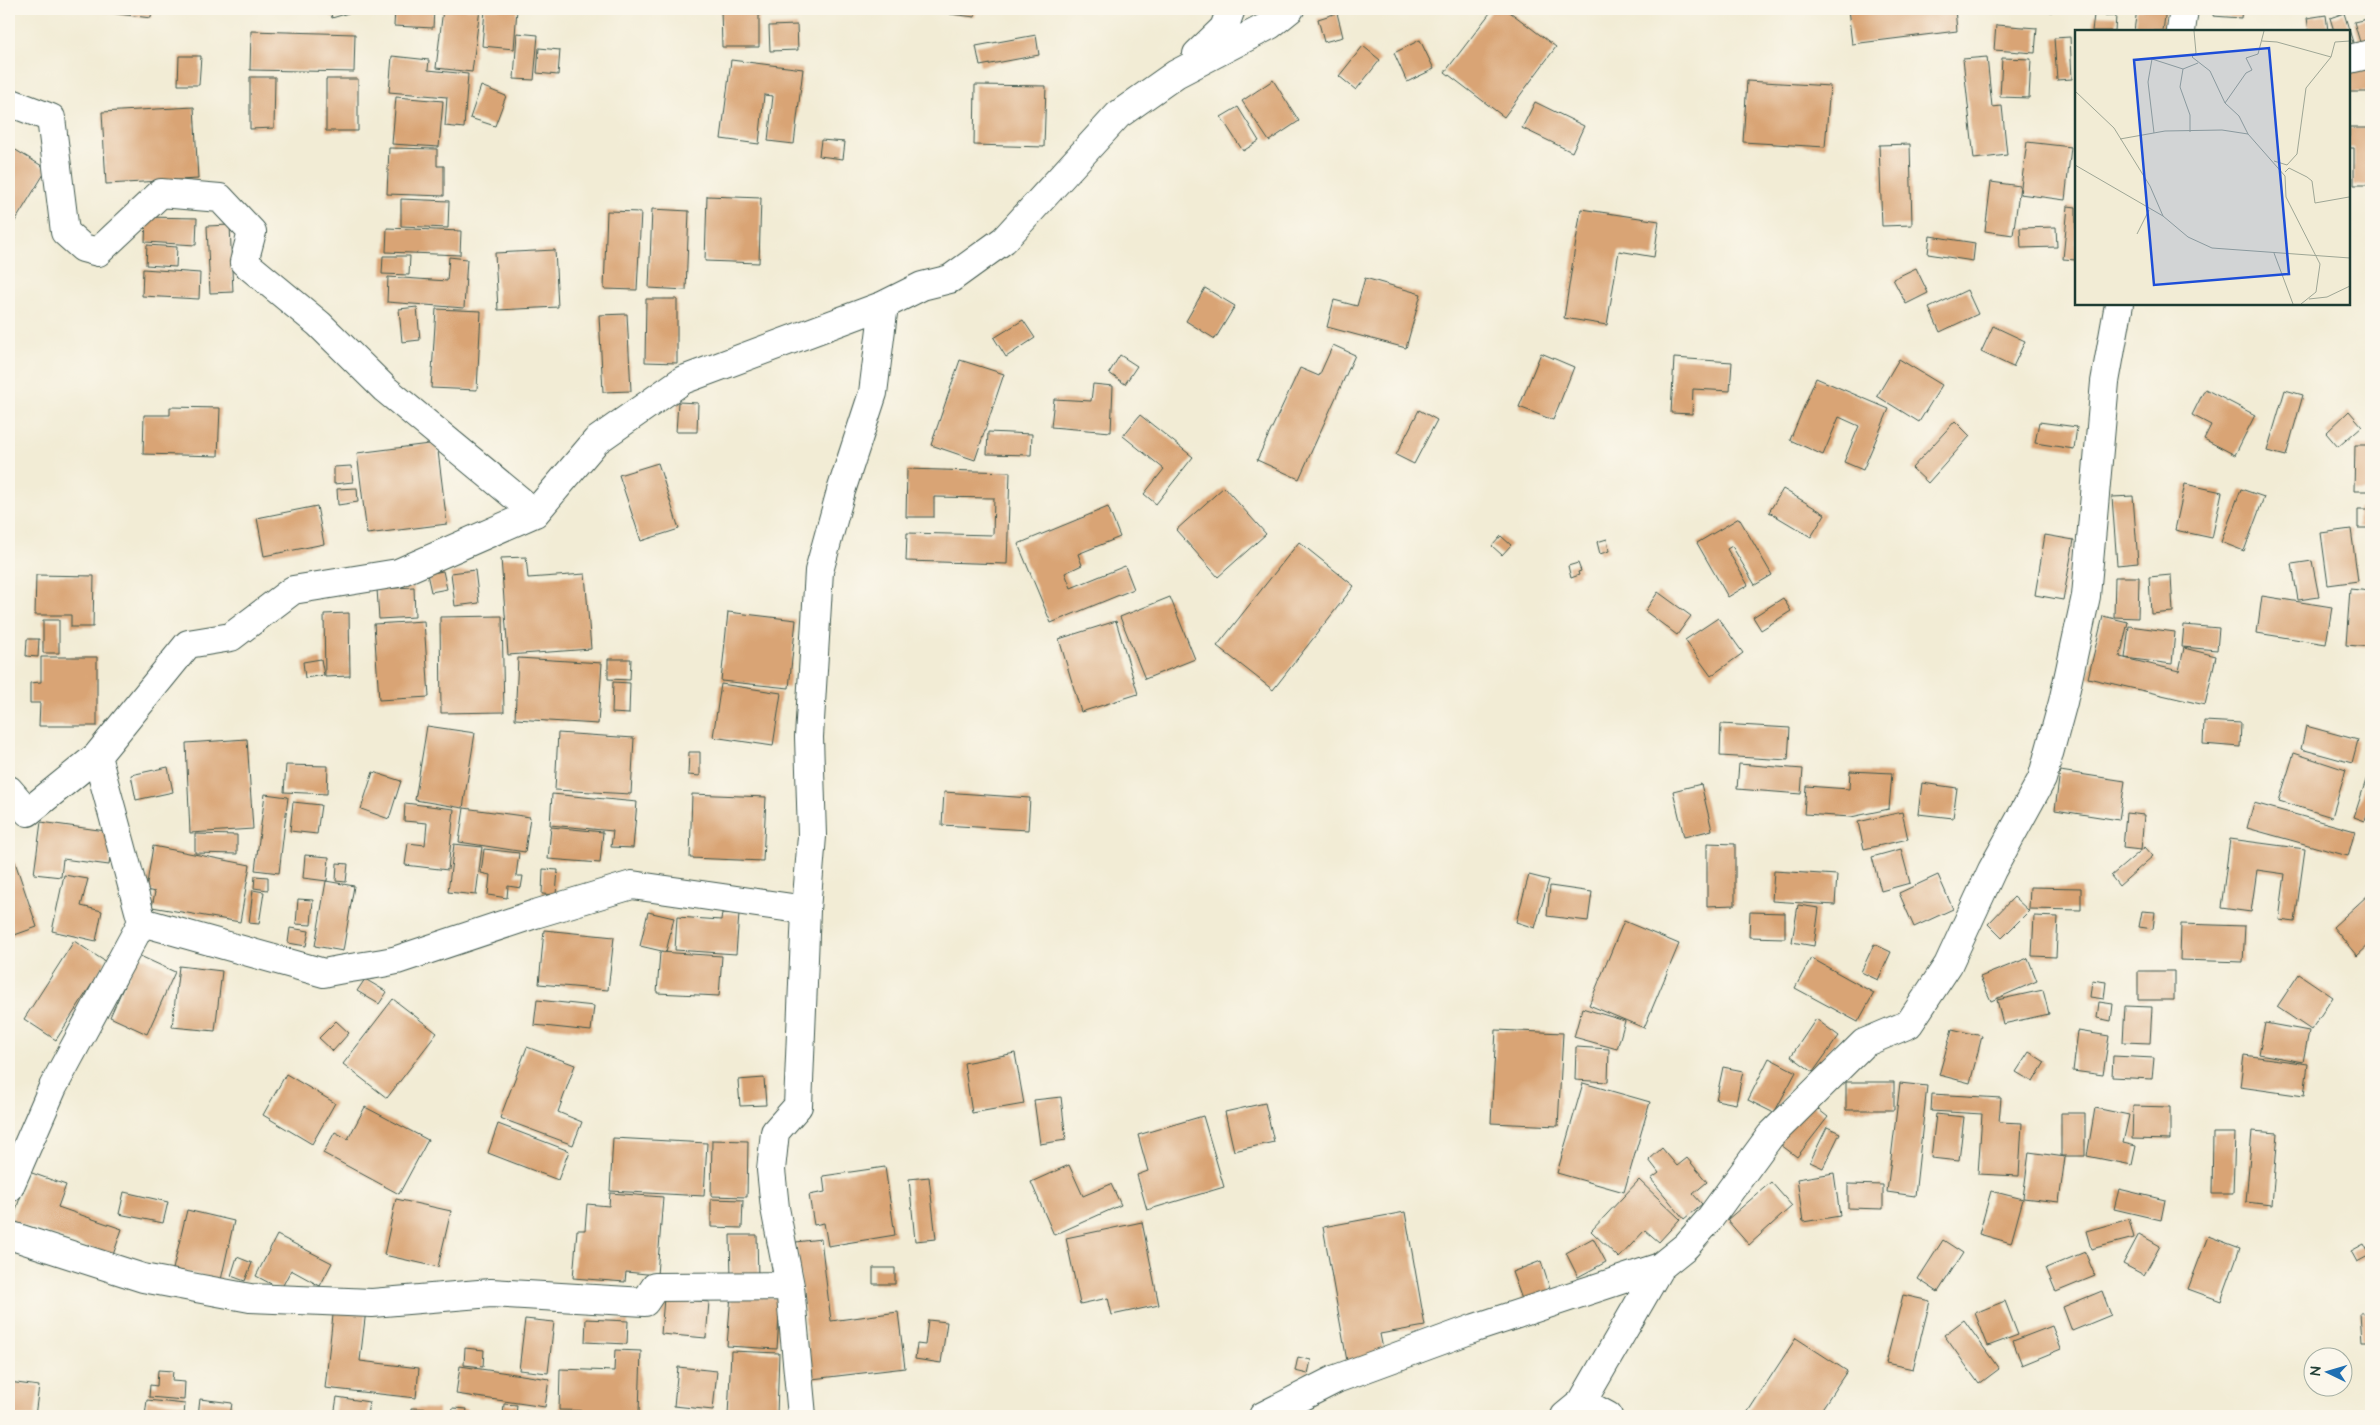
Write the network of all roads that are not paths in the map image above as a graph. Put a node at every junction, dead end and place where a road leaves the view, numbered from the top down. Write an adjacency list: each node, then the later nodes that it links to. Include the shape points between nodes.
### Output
1 (1231, 9): 7 (street, via 1224,28)
2 (1290, 9): 7 (street, via 1270,25)
3 (2184, 9): 4 (street)
4 (2180, 30)
5 (2371, 54): 6 (street)
6 (2350, 60)
7 (1176, 74): 9 (street, via 1118,115 1004,240 950,279 922,286)
8 (9, 102): 11 (street, via 51,118 65,232 83,248 98,252 160,193 220,198 252,232 244,262 319,324 385,389)
9 (884, 305): 11 (street, via 683,380 596,441); 14 (street, via 874,393 841,491 819,571 809,737 812,836)
10 (2119, 305): 18 (street, via 2105,382 2086,596 2042,779 1992,870 1948,965 1909,1024 1864,1042 1770,1136 1708,1221 1686,1246)
11 (534, 514): 12 (street, via 398,573 292,590 231,637 188,644)
12 (97, 756): 13 (street, via 28,812); 15 (street)
13 (9, 790)
14 (806, 910): 15 (street, via 632,885 397,960 324,972); 19 (street, via 798,1106 775,1132 771,1170 774,1208)
15 (142, 922): 16 (street, via 53,1087)
16 (9, 1188)
17 (9, 1235): 19 (street, via 142,1278 250,1298 372,1303 491,1293 644,1302 655,1287)
18 (1660, 1266): 20 (street); 22 (street, via 1336,1379)
19 (790, 1286): 21 (street)
20 (1573, 1409): 23 (street)
21 (802, 1416)
22 (1263, 1416)
23 (1608, 1416)

